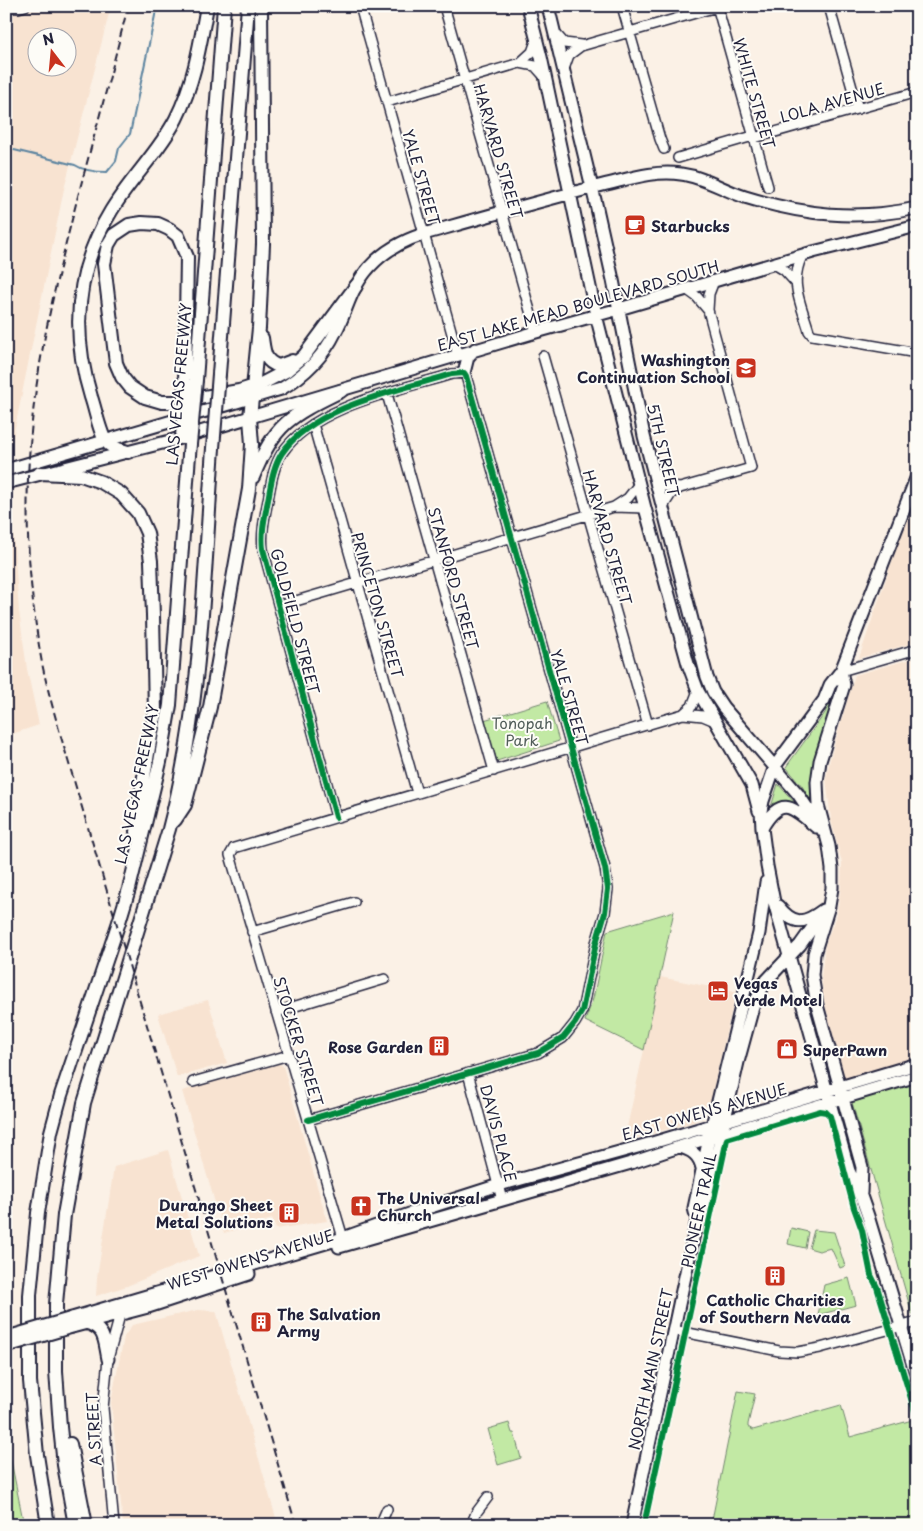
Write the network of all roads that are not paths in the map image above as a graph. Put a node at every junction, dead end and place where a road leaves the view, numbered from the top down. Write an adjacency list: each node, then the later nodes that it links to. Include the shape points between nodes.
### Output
1 (25, 6): 13 (street)
2 (207, 6): 58 (highway, via 198,58 175,120 111,211 83,277 78,306 80,351)
3 (224, 6): 52 (highway, LAS VEGAS FREEWAY)
4 (248, 6): 89 (highway, bridge, via 200,642 180,785)
5 (261, 6): 44 (highway, via 263,244)
6 (360, 6): 23 (street, YALE STREET)
7 (444, 6): 21 (street, HARVARD STREET)
8 (528, 6): 16 (main road, 5TH STREET)
9 (548, 6): 14 (main road, 5TH STREET)
10 (622, 6): 15 (street)
11 (718, 6): 15 (street); 25 (street, WHITE STREET)
12 (829, 6): 24 (street)
13 (6, 7)
14 (554, 32): 17 (street, via 564,43); 19 (main road, 5TH STREET)
15 (630, 32): 17 (street); 26 (street)
16 (536, 38): 18 (street, via 532,52); 20 (main road, 5TH STREET)
17 (581, 46): 19 (street, via 569,55)
18 (520, 63): 20 (street, via 535,66); 21 (street)
19 (563, 74): 29 (main road, 5TH STREET)
20 (545, 78): 30 (main road, 5TH STREET)
21 (465, 79): 23 (street); 32 (street, HARVARD STREET)
22 (917, 92): 24 (street, LOLA AVENUE)
23 (387, 102): 34 (street, YALE STREET)
24 (858, 109): 25 (street, LOLA AVENUE)
25 (754, 137): 27 (street, LOLA AVENUE); 28 (street, WHITE STREET)
26 (664, 149)
27 (678, 158)
28 (768, 187)
29 (592, 188): 30 (main road); 31 (main road, via 640,176 682,174 702,178 746,197 797,210 853,216); 41 (main road, 5TH STREET)
30 (569, 193): 32 (main road); 43 (main road, 5TH STREET)
31 (917, 208)
32 (502, 212): 34 (main road); 45 (street, HARVARD STREET)
33 (917, 226): 35 (main road, EAST LAKE MEAD BOULEVARD SOUTH)
34 (424, 234): 39 (main road, via 389,249 367,269); 49 (street, YALE STREET)
35 (802, 256): 36 (main road, EAST LAKE MEAD BOULEVARD SOUTH); 38 (street)
36 (774, 264): 37 (main road, EAST LAKE MEAD BOULEVARD SOUTH); 38 (street)
37 (714, 281): 40 (main road, EAST LAKE MEAD BOULEVARD SOUTH); 42 (street)
38 (795, 282): 48 (street, via 812,336)
39 (356, 286): 46 (highway); 54 (main road, via 336,332 317,361 281,389)
40 (686, 289): 41 (main road, EAST LAKE MEAD BOULEVARD SOUTH); 42 (street)
41 (619, 309): 43 (main road, EAST LAKE MEAD BOULEVARD SOUTH); 65 (main road, 5TH STREET)
42 (708, 310): 66 (street, via 750,468)
43 (596, 315): 45 (main road, EAST LAKE MEAD BOULEVARD SOUTH); 64 (main road, 5TH STREET)
44 (259, 328): 46 (highway, via 265,356 275,365 289,362); 54 (highway)
45 (536, 332): 47 (main road, EAST LAKE MEAD BOULEVARD SOUTH)
46 (314, 344): 54 (highway, via 286,371)
47 (475, 349): 49 (main road, EAST LAKE MEAD BOULEVARD SOUTH); 51 (main road, via 468,357)
48 (917, 353)
49 (458, 355): 53 (main road, EAST LAKE MEAD BOULEVARD SOUTH)
50 (543, 356): 71 (street, HARVARD STREET)
51 (464, 373): 55 (street, GOLDFIELD STREET); 72 (street, YALE STREET)
52 (191, 382): 54 (highway, via 185,251 178,236 158,224 130,226 114,235 104,264 116,363 122,378 145,397 162,402); 93 (highway, LAS VEGAS FREEWAY, bridge, via 170,705)
53 (341, 390): 56 (main road, EAST LAKE MEAD BOULEVARD SOUTH); 67 (highway, via 303,410 282,426 263,453)
54 (252, 392): 56 (highway); 58 (main road, via 205,412)
55 (387, 394): 57 (street, GOLDFIELD STREET, via 361,401); 73 (street, STANFORD STREET)
56 (250, 418): 59 (main road, EAST LAKE MEAD BOULEVARD SOUTH); 67 (highway)
57 (313, 424): 74 (street, PRINCETON STREET); 77 (street, GOLDFIELD STREET, via 282,453 273,473 263,524 263,549)
58 (105, 441): 59 (highway); 60 (main road)
59 (128, 452): 61 (main road, EAST LAKE MEAD BOULEVARD SOUTH)
60 (6, 470)
61 (40, 473): 63 (main road, EAST LAKE MEAD BOULEVARD SOUTH); 93 (highway, via 81,476 101,482 121,494 138,513 147,533 154,615 156,712 140,800)
62 (917, 476): 79 (main road)
63 (6, 483)
64 (639, 484): 68 (street, via 628,498); 69 (main road, 5TH STREET)
65 (656, 485): 66 (street); 70 (main road, 5TH STREET)
66 (680, 488): 70 (street, via 671,494)
67 (249, 489): 89 (highway, via 210,707 185,805)
68 (614, 507): 69 (street); 71 (street)
69 (645, 508): 75 (main road, 5TH STREET)
70 (662, 508): 76 (main road, 5TH STREET)
71 (588, 515): 72 (street); 83 (street, HARVARD STREET)
72 (512, 538): 73 (street); 84 (street, YALE STREET)
73 (435, 561): 74 (street); 86 (street, STANFORD STREET)
74 (358, 583): 77 (street); 87 (street, PRINCETON STREET)
75 (668, 589): 76 (main road); 80 (main road, 5TH STREET)
76 (685, 594): 85 (main road, 5TH STREET, via 713,692)
77 (279, 606): 88 (street, GOLDFIELD STREET)
78 (917, 649): 79 (street)
79 (841, 671): 85 (main road); 91 (main road, via 844,685 827,735 817,782 818,805)
80 (698, 692): 81 (street, via 692,706); 82 (main road, 5TH STREET)
81 (683, 714): 82 (street); 83 (street)
82 (715, 721): 90 (main road, 5TH STREET, via 752,785)
83 (648, 724): 84 (street)
84 (571, 747): 86 (street); 103 (street, YALE STREET, via 608,889 606,913 583,1005 572,1028 558,1042 538,1053)
85 (775, 766): 90 (main road, via 763,800); 91 (main road, 5TH STREET)
86 (494, 771): 87 (street)
87 (417, 793): 88 (street)
88 (336, 817): 97 (street, STOCKER STREET, via 231,851)
89 (169, 828): 127 (highway, via 82,1112 64,1215)
90 (762, 828): 91 (main road, via 770,814 790,807); 92 (main road)
91 (826, 834): 96 (main road, via 832,869)
92 (767, 866): 95 (main road); 110 (main road, NORTH MAIN STREET, via 759,933)
93 (130, 889): 133 (highway, LAS VEGAS FREEWAY, via 61,1095 51,1132 38,1213 30,1295 30,1381)
94 (354, 902): 97 (street)
95 (774, 902): 96 (main road, via 787,916 799,921 809,919); 98 (main road)
96 (829, 906): 98 (main road, NORTH MAIN STREET); 106 (main road, via 816,943 812,975 816,1005)
97 (252, 932): 100 (street, STOCKER STREET)
98 (790, 956): 107 (main road); 109 (main road, NORTH MAIN STREET, via 766,982 752,1007)
99 (385, 979): 100 (street)
100 (276, 1012): 101 (street, STOCKER STREET)
101 (289, 1055): 105 (street); 108 (street, STOCKER STREET)
102 (917, 1064): 106 (main road, EAST OWENS AVENUE)
103 (468, 1073): 108 (street); 115 (street, DAVIS PLACE)
104 (917, 1076): 106 (main road, EAST OWENS AVENUE)
105 (193, 1082)
106 (841, 1092): 107 (main road, EAST OWENS AVENUE); 116 (main road, via 862,1167)
107 (828, 1096): 109 (main road, EAST OWENS AVENUE); 111 (main road, EAST OWENS AVENUE); 116 (main road, via 849,1171)
108 (308, 1120): 120 (street, STOCKER STREET)
109 (725, 1121): 110 (main road, EAST OWENS AVENUE); 111 (main road, NORTH MAIN STREET)
110 (712, 1124): 112 (main road, NORTH MAIN STREET); 115 (main road, EAST OWENS AVENUE, via 551,1170)
111 (721, 1134): 112 (main road, EAST OWENS AVENUE); 118 (main road, NORTH MAIN STREET, via 704,1210)
112 (709, 1138): 113 (main road, EAST OWENS AVENUE); 114 (main road, NORTH MAIN STREET)
113 (679, 1147): 114 (main road, via 696,1154); 115 (main road, EAST OWENS AVENUE, via 632,1163)
114 (702, 1168): 118 (main road, NORTH MAIN STREET, via 694,1208)
115 (500, 1192): 117 (main road, WEST OWENS AVENUE); 119 (main road, WEST OWENS AVENUE)
116 (861, 1196): 125 (main road)
117 (415, 1212): 119 (main road); 120 (main road, WEST OWENS AVENUE)
118 (697, 1220): 126 (main road, NORTH MAIN STREET)
119 (419, 1224): 121 (main road, WEST OWENS AVENUE)
120 (344, 1238): 121 (main road, WEST OWENS AVENUE)
121 (119, 1310): 123 (main road, WEST OWENS AVENUE); 124 (main road, WEST OWENS AVENUE); 129 (street, A STREET)
122 (917, 1322): 125 (street)
123 (72, 1323): 124 (main road, WEST OWENS AVENUE); 128 (main road, WEST OWENS AVENUE, bridge)
124 (85, 1323): 129 (main road, via 98,1328 103,1335)
125 (901, 1326): 126 (street, via 798,1352); 130 (main road)
126 (673, 1330): 139 (main road, NORTH MAIN STREET)
127 (56, 1339): 134 (highway, via 60,1427); 135 (highway, via 74,1467)
128 (9, 1341)
129 (108, 1359): 136 (street, A STREET, via 103,1408)
130 (917, 1379)
131 (488, 1497): 138 (street)
132 (387, 1509): 137 (street)
133 (48, 1525)
134 (75, 1525)
135 (86, 1525)
136 (114, 1525)
137 (380, 1525)
138 (471, 1525)
139 (632, 1525)

